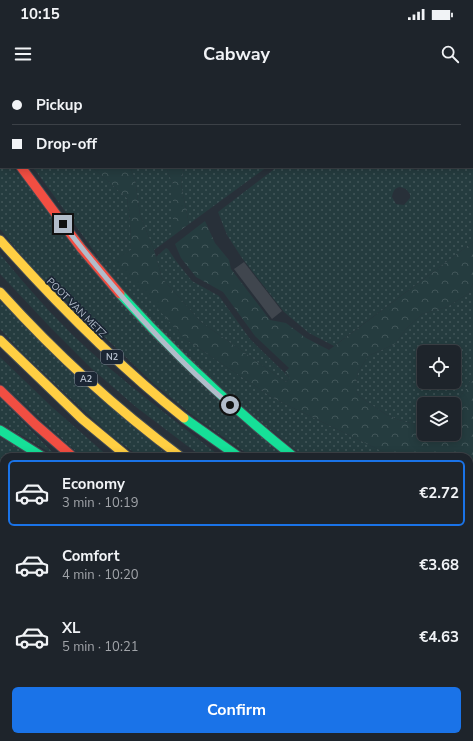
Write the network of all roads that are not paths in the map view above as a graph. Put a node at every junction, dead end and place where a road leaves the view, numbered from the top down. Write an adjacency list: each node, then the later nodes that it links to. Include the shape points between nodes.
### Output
1 (22, 168): 12 (highway, via 102,274 179,358 220,397)
2 (0, 240): 11 (highway, POOT VAN METZ / N2, via 41,287 104,350 191,423)
3 (0, 292): 10 (highway, A2, via 83,376)
4 (0, 340): 9 (highway, via 71,409)
5 (0, 390): 8 (highway)
6 (0, 430): 7 (highway)
7 (37, 453)
8 (68, 453)
9 (123, 453)
10 (176, 453)
11 (233, 453)
12 (289, 453)

